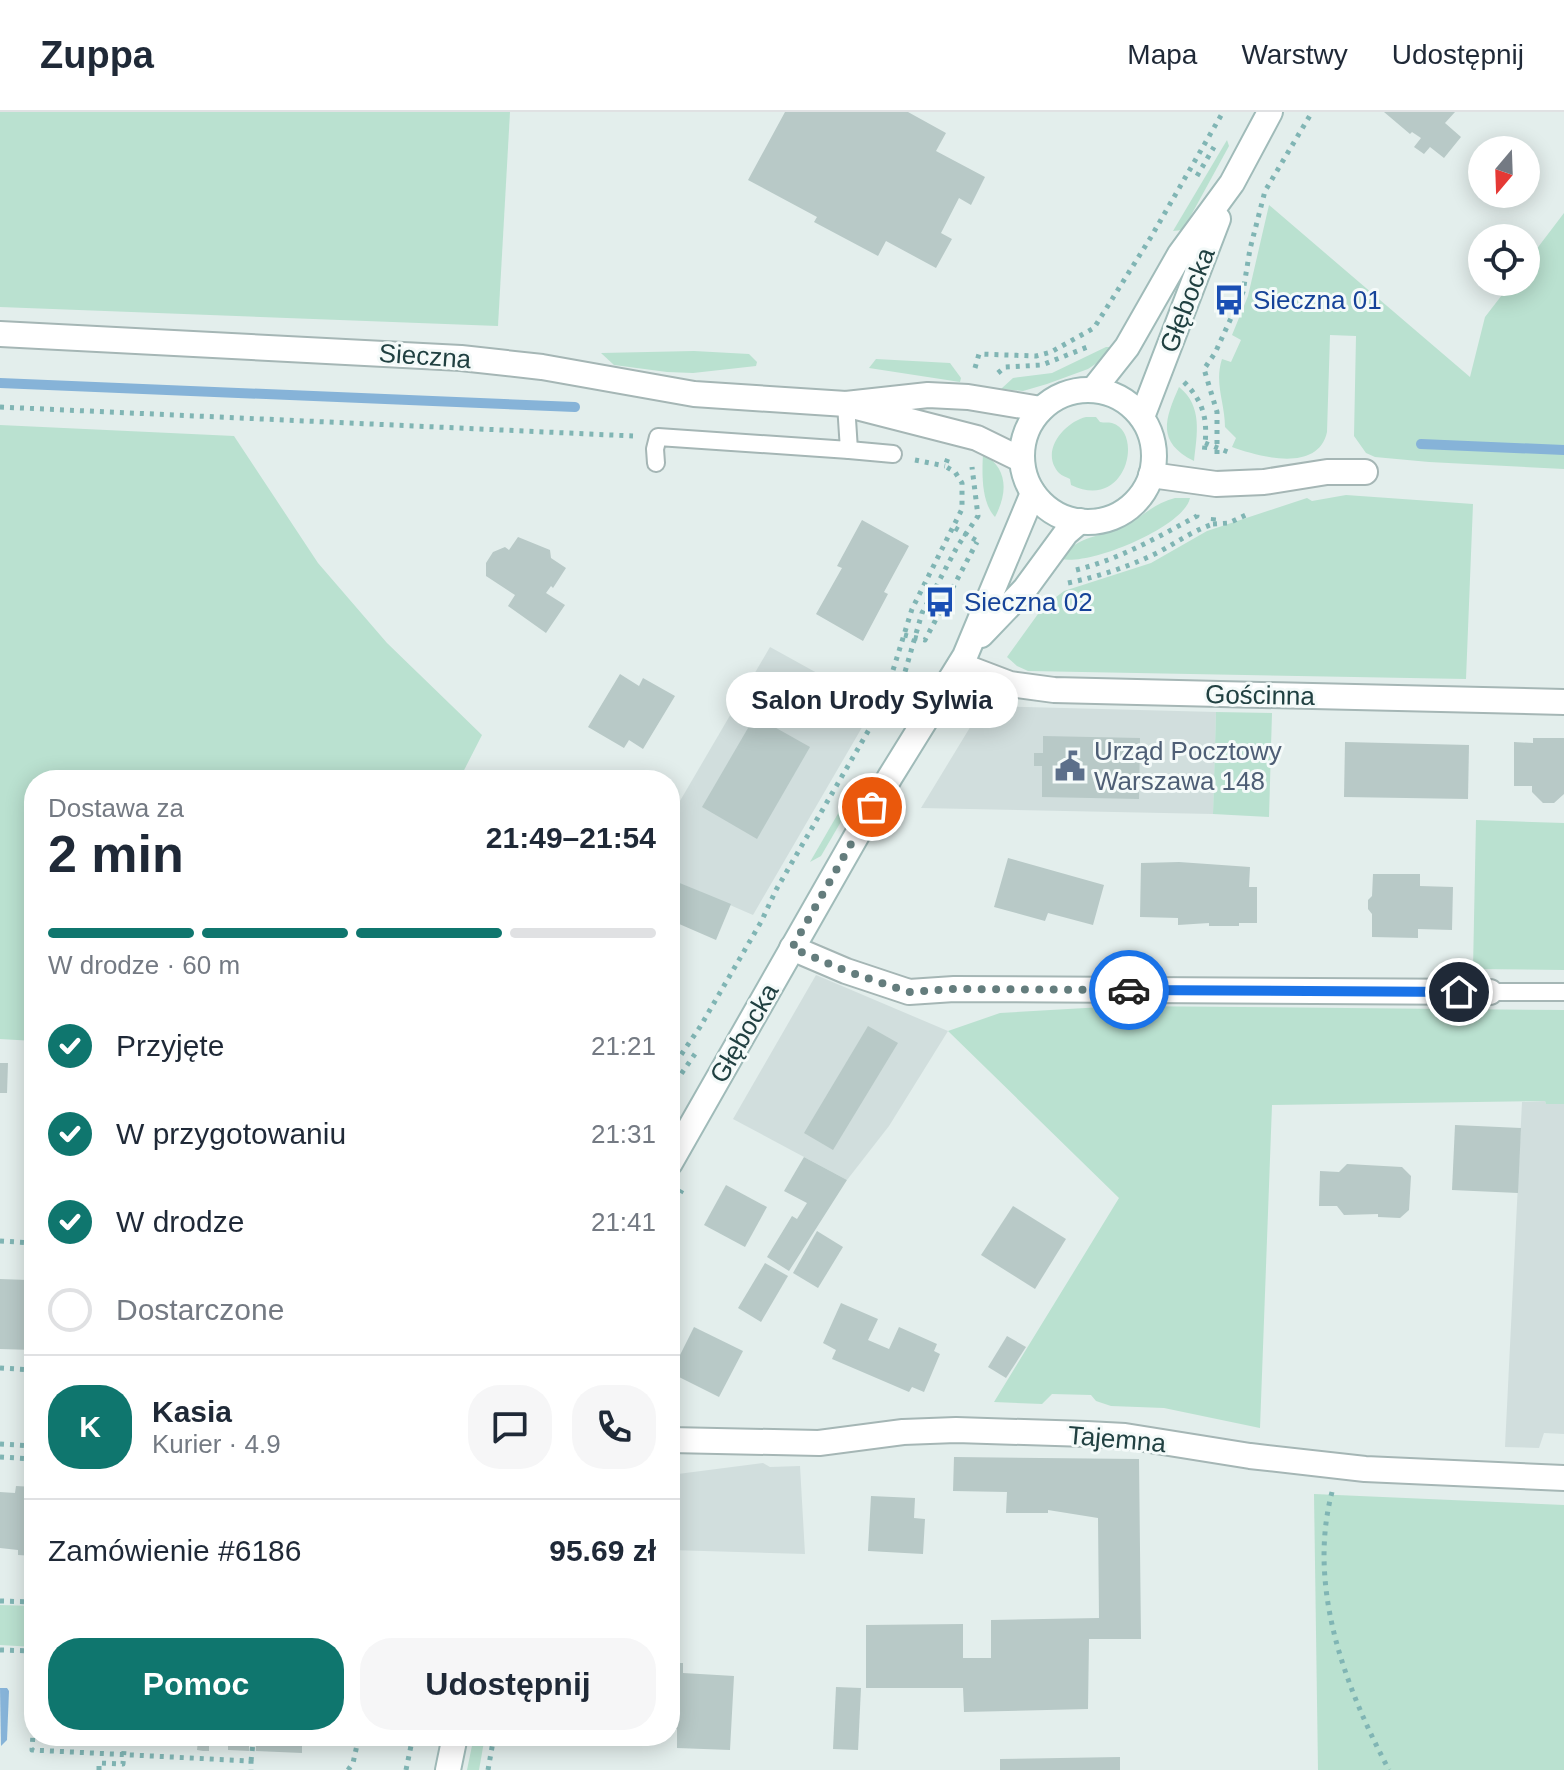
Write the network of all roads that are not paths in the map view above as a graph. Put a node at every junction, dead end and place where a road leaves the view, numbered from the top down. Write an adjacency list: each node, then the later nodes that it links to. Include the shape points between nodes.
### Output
1 (1270, 112): 2 (street, Głębocka)
2 (1232, 183): 4 (street, Głębocka, via 1180,254 1127,347); 7 (street, Głębocka)
3 (0, 334): 5 (street, Sieczna, via 461,358 694,394)
4 (1093, 390): 6 (street, via 1060,396); 7 (street, via 1121,398)
5 (846, 404): 6 (street, Sieczna, via 909,395); 8 (lane); 10 (street, Sieczna, via 967,435)
6 (1041, 409): 10 (street, via 1026,432)
7 (1142, 417): 13 (street, via 1153,441)
8 (849, 450): 9 (lane); 11 (lane, via 658,437)
9 (893, 454)
10 (1022, 460): 14 (street)
11 (656, 463)
12 (1365, 472): 13 (street, via 1216,484)
13 (1151, 475): 15 (street, via 1124,511 1103,520)
14 (1033, 493): 15 (street, via 1053,512); 16 (street, Głębocka)
15 (1080, 521): 16 (street, Głębocka)
16 (963, 660): 17 (street, Gościnna, via 1010,684 1054,690); 18 (street, Głębocka)
17 (1564, 702)
18 (792, 948): 19 (street, via 909,992); 21 (street, Głębocka)
19 (1490, 992): 20 (lane)
20 (1564, 992)
21 (680, 1145)
22 (680, 1440): 23 (street, Tajemna, via 819,1443 956,1430 1087,1434 1365,1469)
23 (1564, 1478)
24 (453, 1746): 25 (street)
25 (448, 1770)

